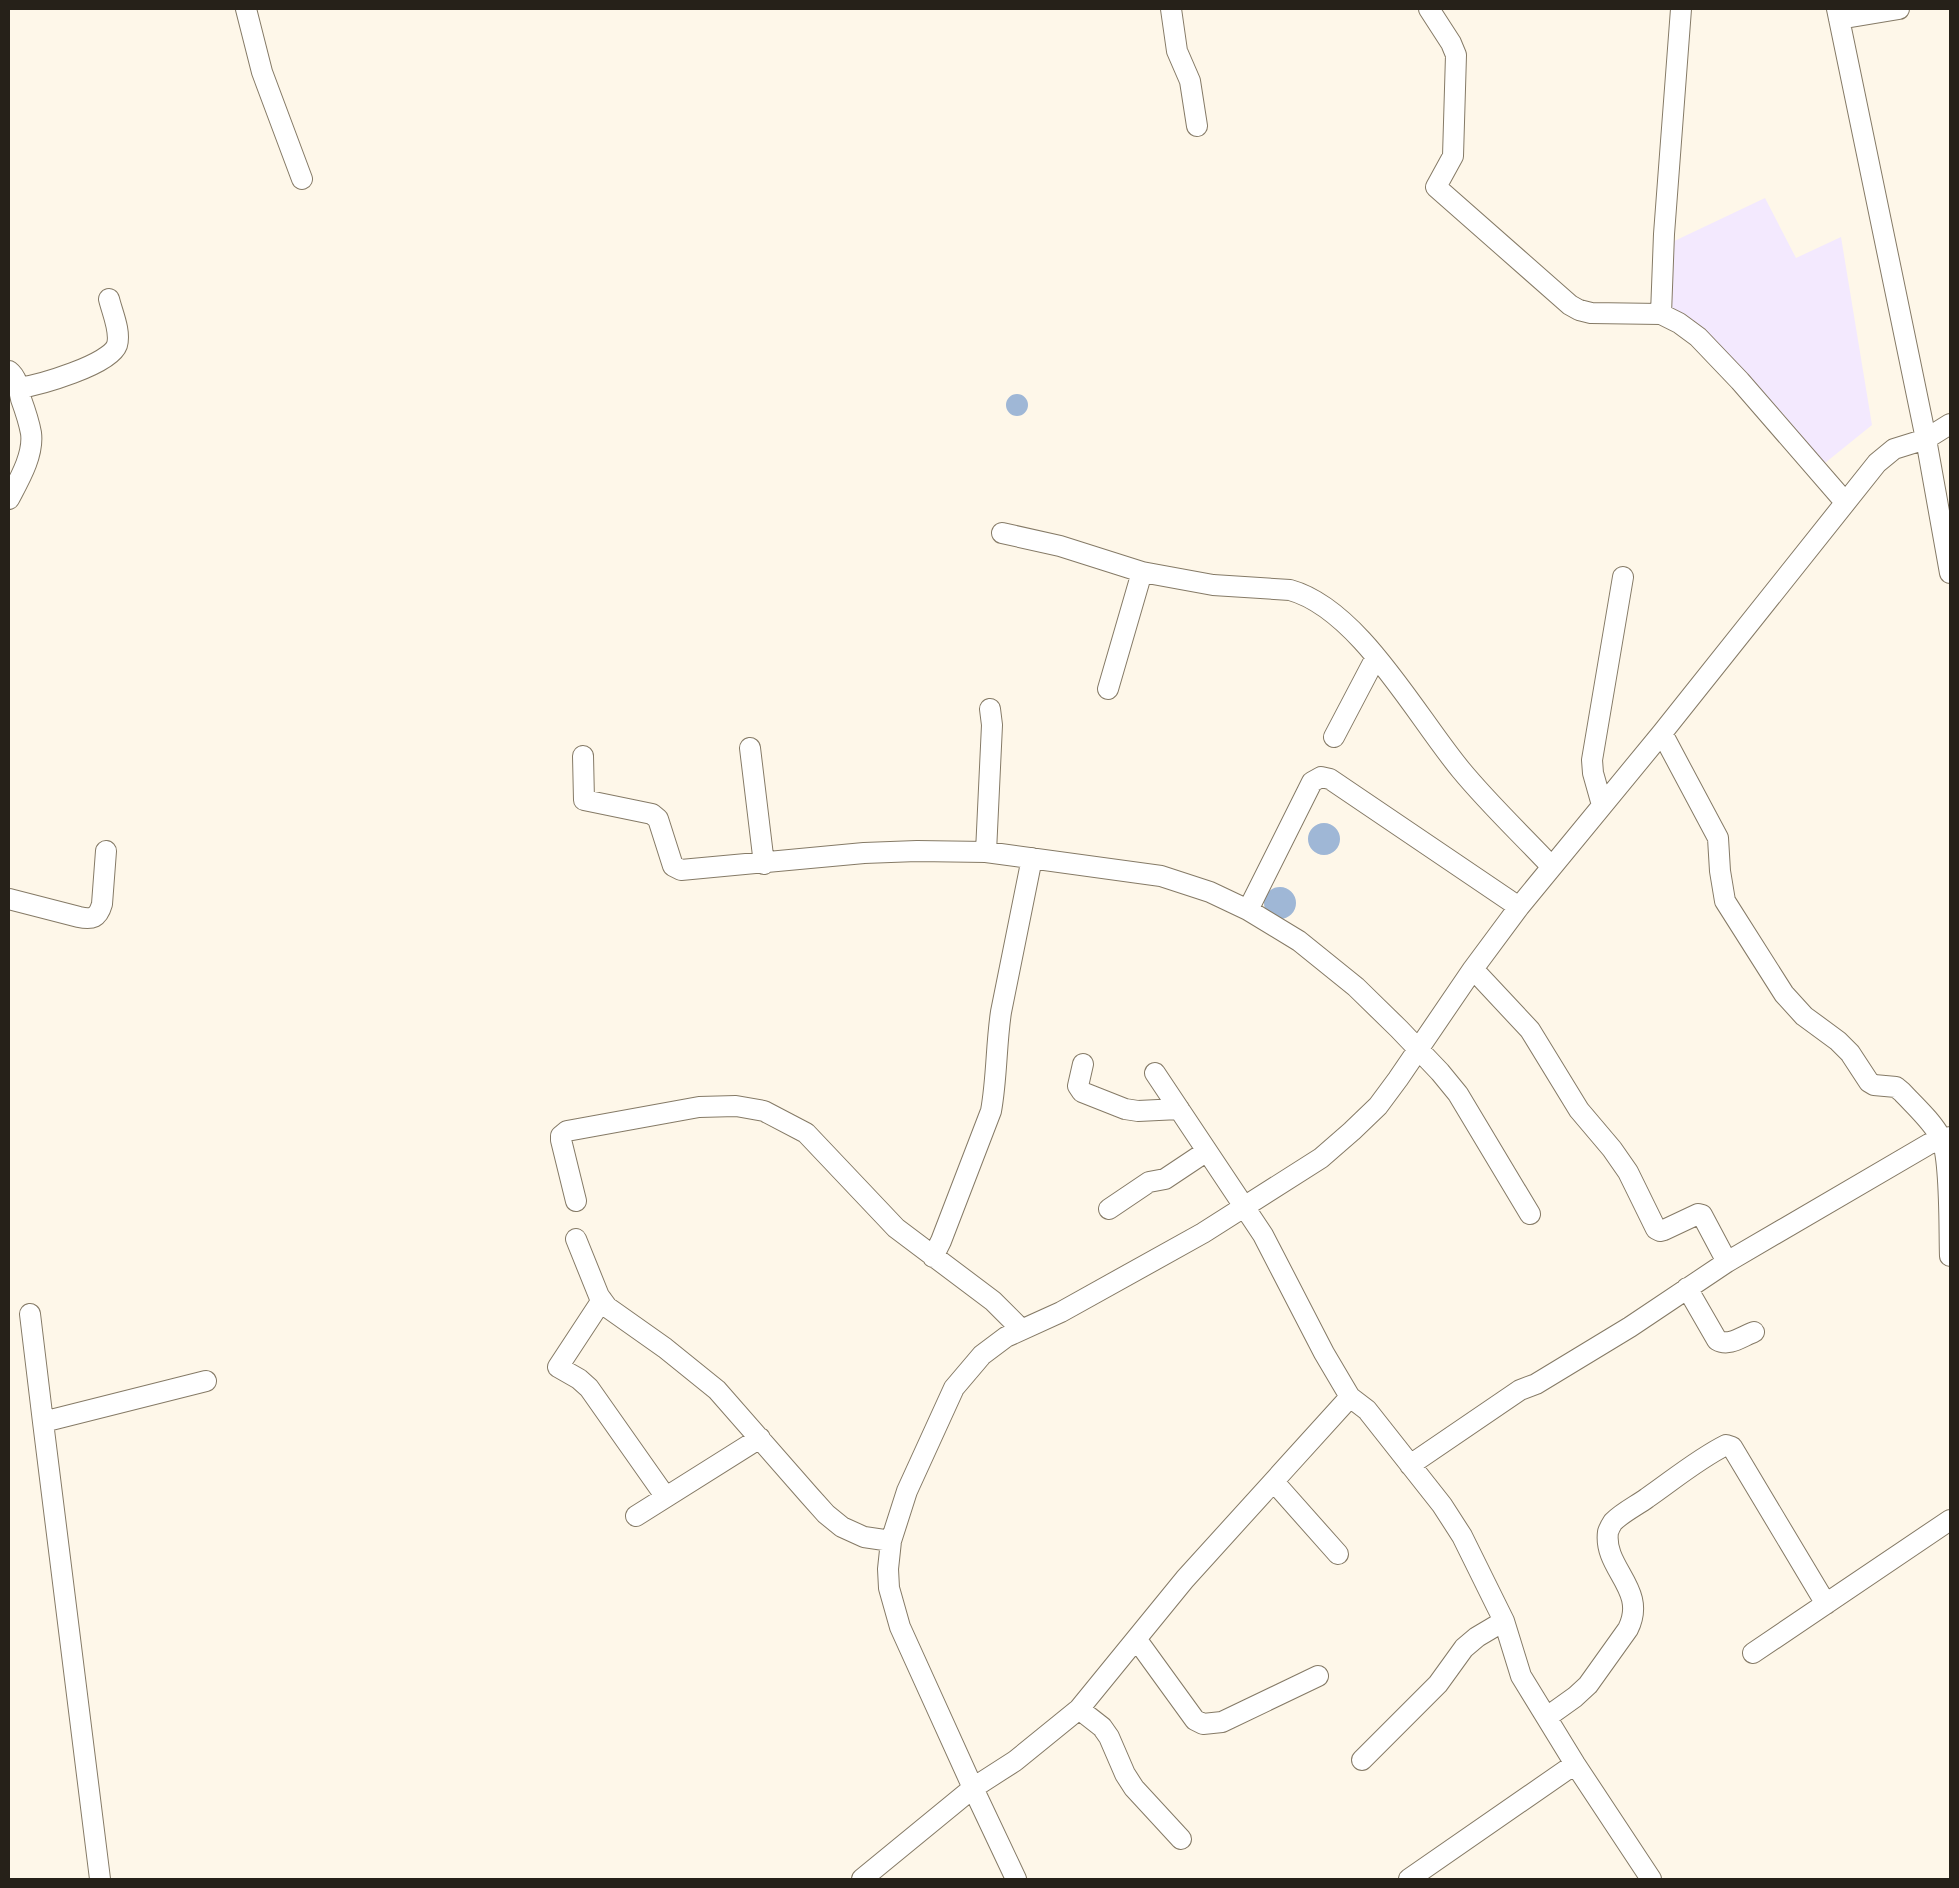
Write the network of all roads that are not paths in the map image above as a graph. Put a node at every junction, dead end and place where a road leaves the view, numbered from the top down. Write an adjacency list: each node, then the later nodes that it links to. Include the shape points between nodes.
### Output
1 (246, 9): 8 (street, via 262,72)
2 (1171, 9): 7 (street, via 1177,51 1190,81)
3 (1429, 9): 10 (street, via 1456,55 1453,156 1436,187 1570,305 1596,314)
4 (1681, 9): 10 (street)
5 (1899, 9): 6 (street)
6 (1838, 14): 13 (street)
7 (1197, 126)
8 (302, 179)
9 (108, 299): 11 (street, via 117,330 118,342 113,351 84,368 44,384)
10 (1661, 314): 15 (street, via 1698,337)
11 (14, 380): 14 (street, via 31,434 30,454)
12 (1950, 424): 13 (street)
13 (1926, 439): 15 (street, via 1894,449 1877,463); 18 (street)
14 (9, 499)
15 (1845, 502): 23 (street)
16 (1002, 533): 17 (street, via 1060,546)
17 (1142, 572): 20 (street, via 1213,585 1301,593 1346,623); 21 (street)
18 (1950, 573)
19 (1623, 577): 27 (street, via 1592,760)
20 (1376, 657): 24 (street); 32 (street, via 1461,770)
21 (1108, 689)
22 (990, 709): 29 (street)
23 (1662, 733): 27 (street); 41 (street, via 1718,838 1725,900 1784,994 1804,1016 1838,1040 1869,1082 1896,1087)
24 (1334, 737)
25 (750, 748): 31 (street)
26 (583, 756): 31 (street, via 584,800 652,814 658,819 673,866 680,870)
27 (1602, 805): 32 (street)
28 (106, 851): 33 (street, via 102,904 94,918 79,918)
29 (986, 852): 30 (street); 31 (street, via 864,853)
30 (1032, 858): 35 (street, via 1160,876 1210,892); 49 (street, via 997,1036 991,1111)
31 (764, 864)
32 (1552, 867): 34 (street)
33 (9, 899)
34 (1519, 906): 35 (street, via 1330,779 1321,777 1312,782); 36 (street)
35 (1248, 910): 37 (street, via 1299,941 1356,987)
36 (1473, 969): 37 (street); 50 (street, via 1530,1030 1579,1110 1628,1172 1656,1229 1664,1230 1702,1215)
37 (1419, 1050): 44 (street, via 1378,1106 1322,1158); 46 (street, via 1458,1094)
38 (1083, 1064): 40 (street, via 1078,1086 1082,1092 1138,1111)
39 (1155, 1073): 40 (street)
40 (1179, 1109): 42 (street)
41 (1946, 1138): 48 (street); 50 (street, via 1929,1144)
42 (1207, 1151): 44 (street); 45 (street, via 1165,1179 1149,1182)
43 (576, 1201): 49 (street, via 560,1140 564,1133 699,1107 736,1106 764,1111 806,1134 896,1228)
44 (1244, 1207): 54 (street, via 1061,1312); 57 (street, via 1263,1235)
45 (1110, 1209)
46 (1530, 1214)
47 (576, 1239): 52 (street)
48 (1950, 1256)
49 (933, 1257): 54 (street, via 992,1301)
50 (1727, 1262): 51 (street)
51 (1687, 1288): 55 (street, via 1717,1340 1723,1344); 60 (street, via 1630,1327 1536,1384 1520,1390)
52 (602, 1300): 59 (street, via 717,1390); 62 (street, via 558,1367 589,1388)
53 (30, 1314): 58 (street)
54 (1021, 1329): 65 (street, via 982,1355 954,1388 907,1491)
55 (1754, 1332)
56 (206, 1381): 58 (street)
57 (1350, 1398): 60 (street, via 1367,1410); 61 (street)
58 (43, 1422): 78 (street)
59 (760, 1438): 62 (street); 65 (street, via 809,1495 842,1527 864,1537)
60 (1410, 1465): 68 (street, via 1462,1536)
61 (1274, 1482): 66 (street); 69 (street, via 1185,1579)
62 (665, 1496): 63 (street)
63 (636, 1516)
64 (1950, 1520): 67 (street)
65 (890, 1541): 76 (street, via 889,1588 900,1627)
66 (1338, 1554)
67 (1826, 1604): 70 (street); 73 (street, via 1732,1446 1726,1445 1704,1457 1611,1524 1608,1532 1610,1550 1632,1596 1632,1619 1588,1685)
68 (1504, 1621): 73 (street, via 1521,1676); 74 (street, via 1464,1648 1438,1684)
69 (1137, 1640): 71 (street, via 1195,1720 1203,1724 1222,1722); 72 (street)
70 (1753, 1653)
71 (1318, 1676)
72 (1079, 1709): 76 (street, via 1015,1761); 77 (street, via 1102,1727 1134,1788)
73 (1547, 1717): 75 (street)
74 (1362, 1760)
75 (1576, 1764): 81 (street); 82 (street)
76 (973, 1788): 79 (street); 80 (street)
77 (1181, 1839)
78 (100, 1879)
79 (862, 1879)
80 (1016, 1879)
81 (1409, 1879)
82 (1651, 1879)

